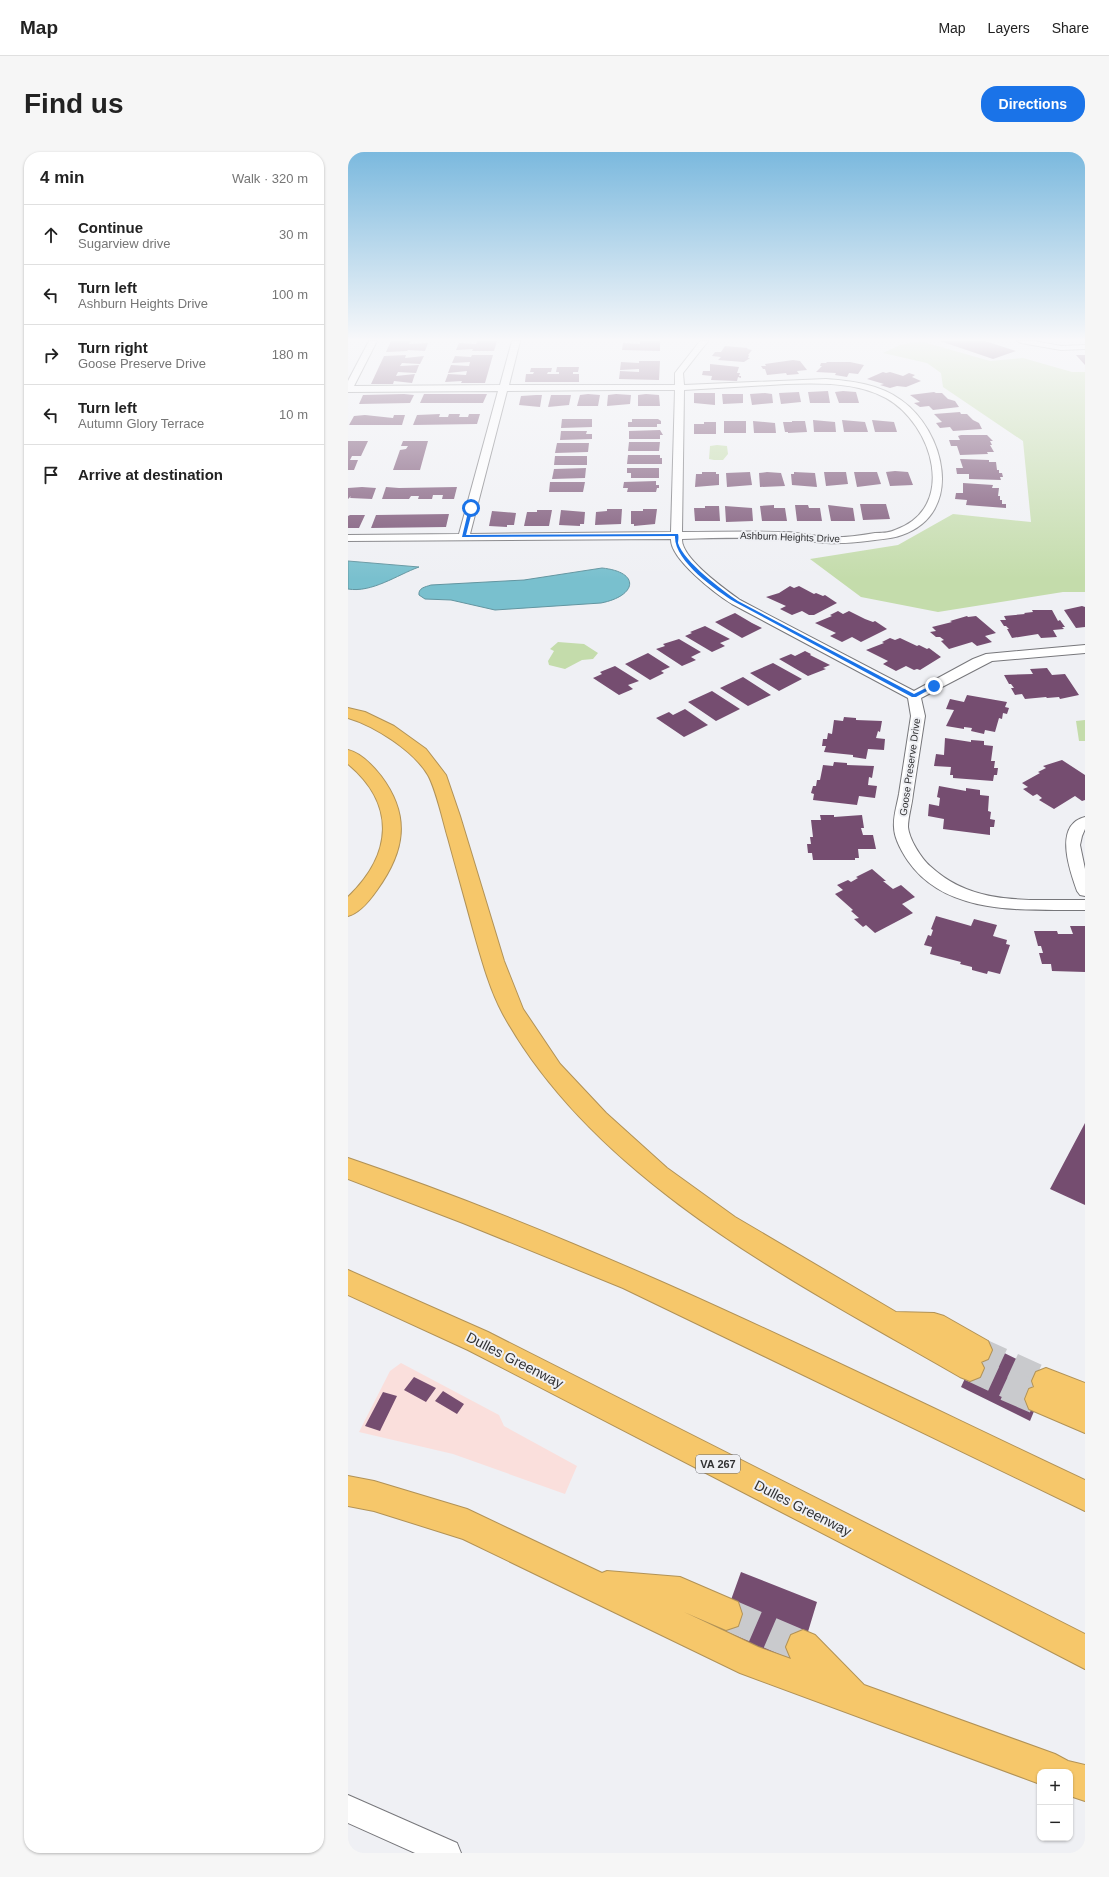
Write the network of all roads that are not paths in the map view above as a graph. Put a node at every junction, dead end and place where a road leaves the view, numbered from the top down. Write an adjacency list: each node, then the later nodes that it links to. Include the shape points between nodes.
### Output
1 (494, 420): 5 (street)
2 (680, 420): 4 (street)
3 (917, 420): 4 (street, Ashburn Heights Drive, via 933,447 939,478 935,503 922,520 901,532 869,538 832,540 794,536)
4 (677, 535): 5 (street, Ashburn Heights Drive); 8 (street, via 676,544 689,563 715,588 736,602)
5 (464, 536): 6 (street, Ashburn Heights Drive)
6 (348, 538)
7 (1085, 649): 8 (street, via 990,657)
8 (914, 696): 13 (street, Goose Preserve Drive, via 918,716 901,828 910,852 919,866 933,878 977,900 1002,904)
9 (348, 713): 17 (highway, via 388,730 420,754 437,775 493,961 513,1010 552,1070 598,1120 658,1175 726,1225 893,1324 934,1325)
10 (348, 755): 14 (highway, via 362,764 381,786 391,813 393,832 388,852 378,874)
11 (1085, 821): 12 (street, via 1074,834 1072,847)
12 (1085, 891)
13 (1085, 905)
14 (348, 909)
15 (348, 1168): 21 (highway, via 472,1214 632,1280)
16 (348, 1282): 25 (highway, Dulles Greenway / VA 267, via 478,1341)
17 (974, 1359)
18 (1085, 1401): 19 (highway, via 1079,1394 1042,1390)
19 (1085, 1419)
20 (348, 1492): 22 (highway, via 374,1496 467,1525)
21 (1085, 1496)
22 (594, 1586): 23 (highway, via 680,1593); 26 (highway, via 752,1661)
23 (726, 1614)
24 (803, 1647): 26 (highway)
25 (1085, 1652)
26 (856, 1699): 27 (highway)
27 (1047, 1769)
28 (1073, 1779): 29 (highway)
29 (1085, 1783)
30 (348, 1809): 31 (street)
31 (447, 1853)

